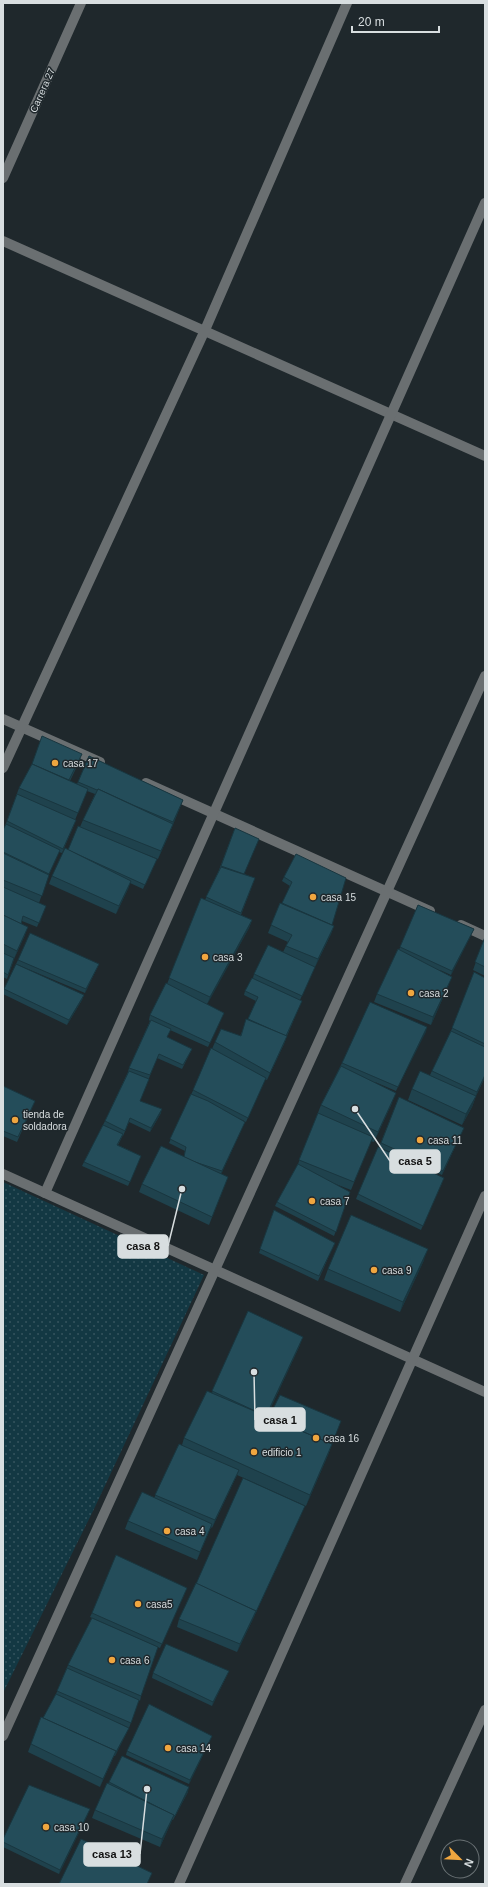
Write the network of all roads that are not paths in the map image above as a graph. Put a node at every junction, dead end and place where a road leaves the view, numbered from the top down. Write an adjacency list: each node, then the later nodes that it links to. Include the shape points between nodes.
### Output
1 (81, 3): 3 (street, Carrera 27)
2 (347, 3): 6 (street)
3 (3, 178)
4 (485, 203): 7 (street)
5 (3, 241): 6 (street)
6 (205, 330): 7 (street); 11 (street)
7 (391, 413): 8 (street); 15 (street)
8 (485, 456)
9 (485, 676): 16 (street)
10 (3, 719): 11 (street)
11 (22, 727): 12 (street); 13 (street)
12 (107, 765)
13 (3, 768)
14 (135, 778): 15 (street)
15 (213, 813): 16 (street); 19 (street)
16 (387, 892): 17 (street); 21 (street)
17 (485, 936)
18 (3, 1174): 19 (street)
19 (45, 1193): 21 (street)
20 (485, 1196): 22 (street)
21 (214, 1270): 22 (street); 25 (street)
22 (413, 1359): 23 (street); 26 (street)
23 (485, 1392)
24 (485, 1710): 27 (street)
25 (3, 1736)
26 (179, 1884)
27 (405, 1884)

